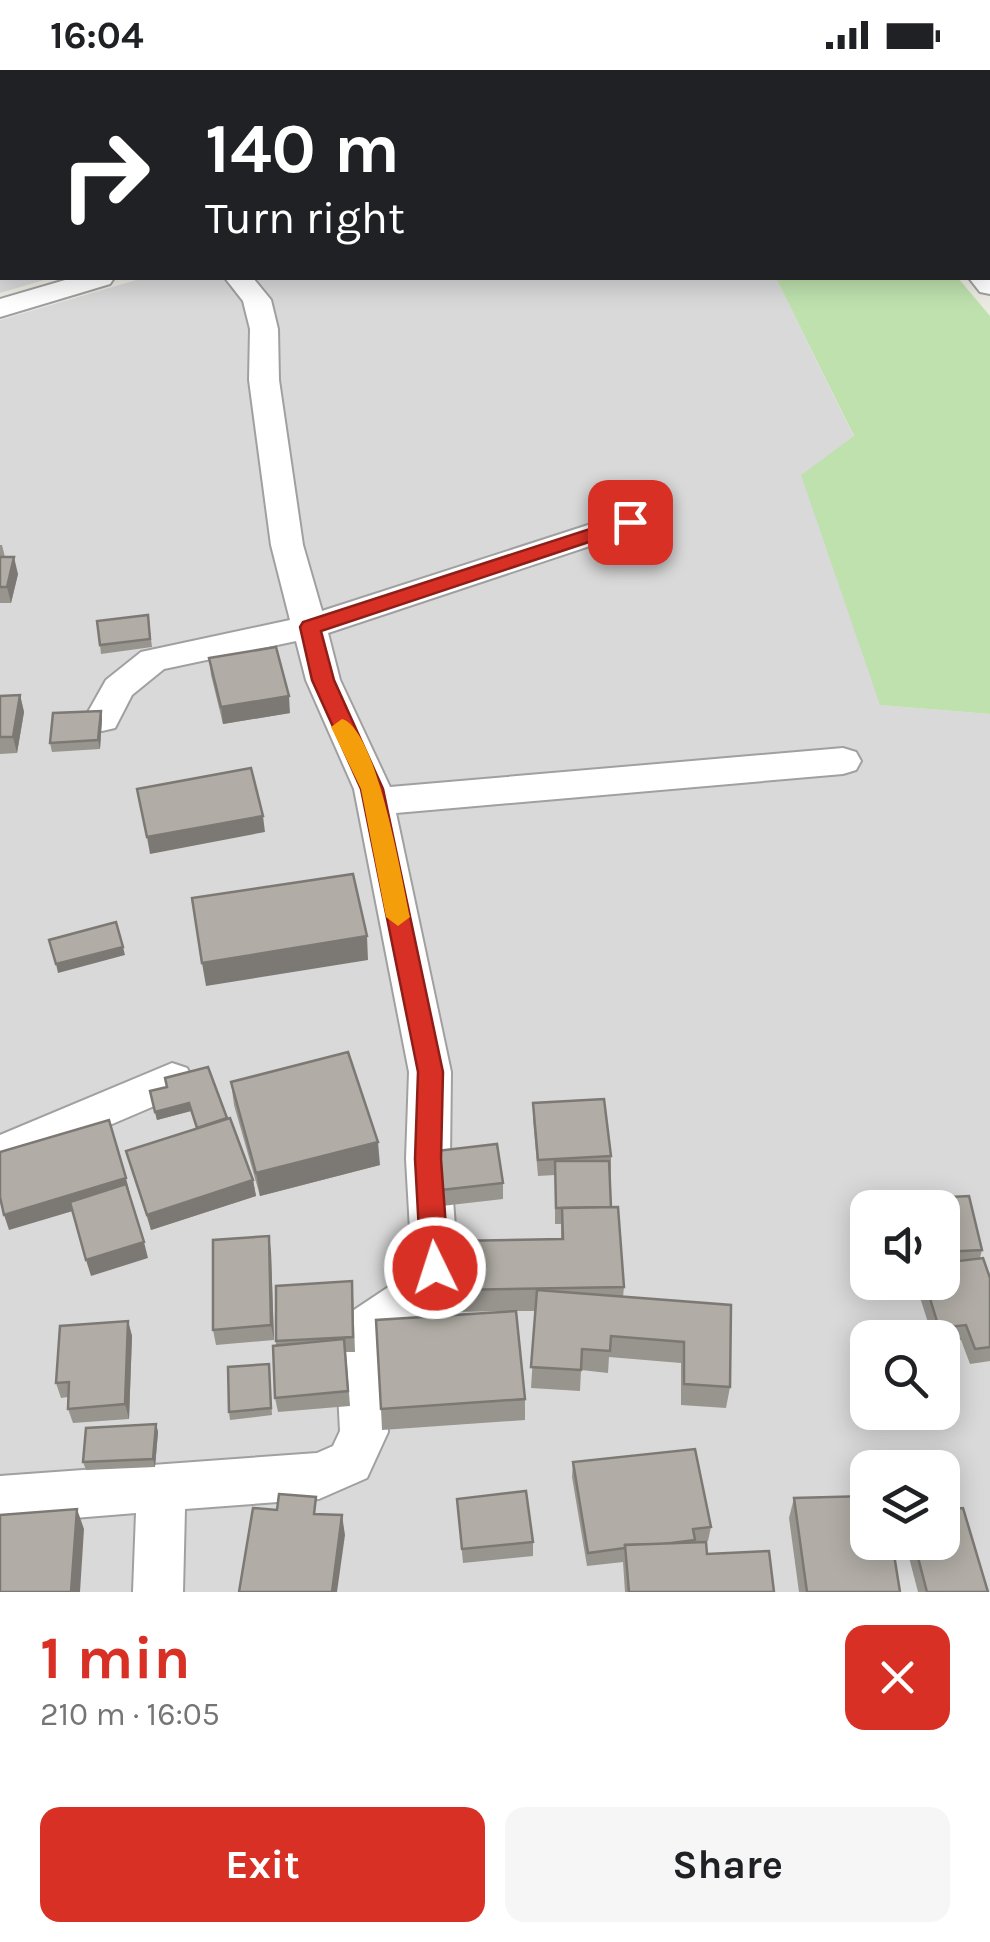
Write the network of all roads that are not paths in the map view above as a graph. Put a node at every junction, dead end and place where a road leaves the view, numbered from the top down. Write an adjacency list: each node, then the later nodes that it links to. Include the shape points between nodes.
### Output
1 (93, 280): 3 (street)
2 (242, 280): 5 (street, via 257,300 264,329 264,380 287,545)
3 (0, 308)
4 (630, 522): 5 (street)
5 (310, 627): 6 (street, via 153,660 118,688); 8 (street, via 323,680)
6 (102, 720)
7 (843, 761): 8 (street)
8 (374, 802): 11 (street, via 430,1072 435,1268 424,1288 358,1333 364,1432 350,1462 319,1476)
9 (172, 1080): 10 (street)
10 (0, 1154)
11 (161, 1487): 12 (street); 13 (street)
12 (0, 1500)
13 (158, 1592)

